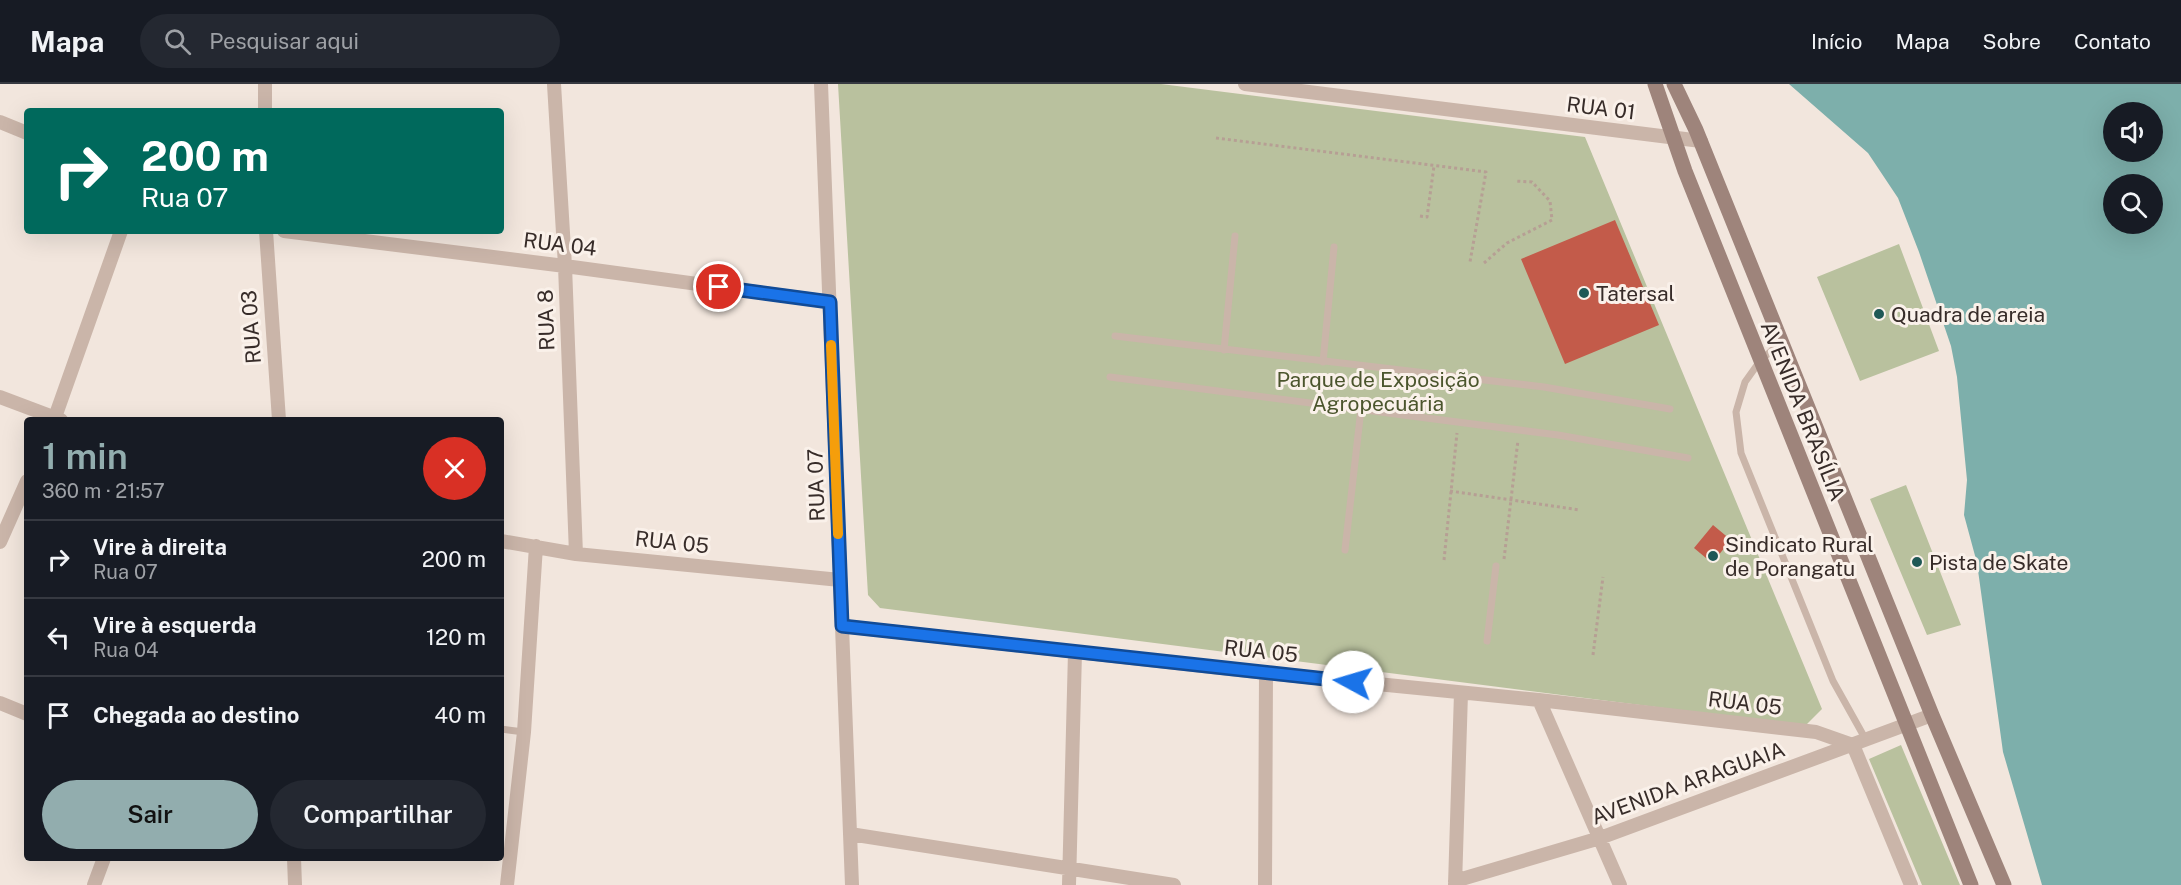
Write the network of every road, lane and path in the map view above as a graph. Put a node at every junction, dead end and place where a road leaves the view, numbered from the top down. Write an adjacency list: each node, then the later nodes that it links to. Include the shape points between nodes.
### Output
1 (265, 84): 8 (street)
2 (554, 84): 26 (street, RUA 8)
3 (821, 84): 29 (street, RUA 07)
4 (1245, 84): 7 (street, RUA 01)
5 (1655, 84): 13 (main road, AVENIDA BRASÍLIA)
6 (1674, 84): 11 (main road, AVENIDA BRASÍLIA)
7 (1294, 87): 13 (street, RUA 01)
8 (265, 108)
9 (0, 122): 10 (street)
10 (24, 132)
11 (1699, 135): 13 (street, RUA 01); 15 (main road, AVENIDA BRASÍLIA)
12 (1216, 138): 14 (path)
13 (1673, 138): 16 (main road, AVENIDA BRASÍLIA)
14 (1434, 165): 18 (path, via 1427,217); 24 (path, via 1486,172)
15 (1712, 170): 16 (main road); 27 (main road, AVENIDA BRASÍLIA)
16 (1685, 171): 28 (main road, AVENIDA BRASÍLIA)
17 (1515, 181): 25 (path, via 1532,182 1550,201 1552,220 1507,243)
18 (1420, 216)
19 (120, 234): 40 (street)
20 (266, 234): 41 (street, RUA 03)
21 (308, 234): 26 (street, RUA 04)
22 (1235, 236): 32 (lane)
23 (1334, 247): 34 (lane)
24 (1470, 262)
25 (1484, 263)
26 (565, 266): 29 (street, RUA 04); 55 (street, RUA 8)
27 (1754, 274): 28 (main road); 31 (main road, AVENIDA BRASÍLIA)
28 (1730, 283): 33 (main road, AVENIDA BRASÍLIA)
29 (830, 302): 59 (street, RUA 07)
30 (1115, 336): 32 (lane)
31 (1781, 342): 33 (lane); 45 (main road, AVENIDA BRASÍLIA)
32 (1224, 350): 34 (lane)
33 (1760, 361): 46 (main road, AVENIDA BRASÍLIA); 73 (lane, via 1744,382 1736,412 1741,453)
34 (1323, 362): 37 (lane, via 1544,387)
35 (1110, 377): 38 (lane)
36 (0, 397): 39 (street)
37 (1670, 409)
38 (1361, 410): 42 (lane); 54 (lane)
39 (52, 417)
40 (58, 417)
41 (279, 417)
42 (1459, 422): 43 (lane); 48 (path)
43 (1519, 430): 44 (lane); 49 (path)
44 (1688, 458)
45 (1831, 463): 46 (main road); 69 (main road, AVENIDA BRASÍLIA)
46 (1804, 471): 70 (main road, AVENIDA BRASÍLIA)
47 (24, 488): 52 (street)
48 (1450, 491): 49 (path); 56 (path)
49 (1512, 501): 50 (path); 57 (path)
50 (1580, 510)
51 (504, 541): 53 (street, RUA 05)
52 (0, 542)
53 (536, 546): 55 (street, RUA 05); 72 (street)
54 (1345, 550)
55 (576, 554): 59 (street, RUA 05)
56 (1444, 560)
57 (1500, 566): 61 (lane)
58 (1604, 578): 63 (path)
59 (840, 580): 60 (street, RUA 07)
60 (842, 626): 62 (street, RUA 05); 74 (street, RUA 07)
61 (1487, 642)
62 (1075, 652): 64 (street, RUA 05); 78 (street)
63 (1593, 655)
64 (1266, 673): 65 (street, RUA 05); 86 (street)
65 (1461, 693): 66 (street, RUA 05); 79 (street)
66 (1539, 700): 73 (street, RUA 05, via 1816,732); 75 (street)
67 (0, 703): 68 (street)
68 (24, 713)
69 (1932, 715): 70 (street, AVENIDA ARAGUAIA); 90 (main road, AVENIDA BRASÍLIA)
70 (1905, 725): 73 (street, AVENIDA ARAGUAIA); 89 (main road, AVENIDA BRASÍLIA)
71 (504, 729): 72 (lane)
72 (524, 732): 82 (street)
73 (1859, 743): 75 (street, AVENIDA ARAGUAIA); 88 (street)
74 (850, 834): 78 (street); 83 (street, RUA 07)
75 (1599, 838): 79 (street, AVENIDA ARAGUAIA); 87 (street)
76 (103, 861): 80 (street)
77 (294, 861): 81 (street)
78 (1070, 870): 84 (street); 85 (street)
79 (1455, 883)
80 (94, 885)
81 (295, 885)
82 (507, 885)
83 (852, 885)
84 (1069, 885)
85 (1174, 885)
86 (1265, 885)
87 (1620, 885)
88 (1911, 885)
89 (1971, 885)
90 (2004, 885)

